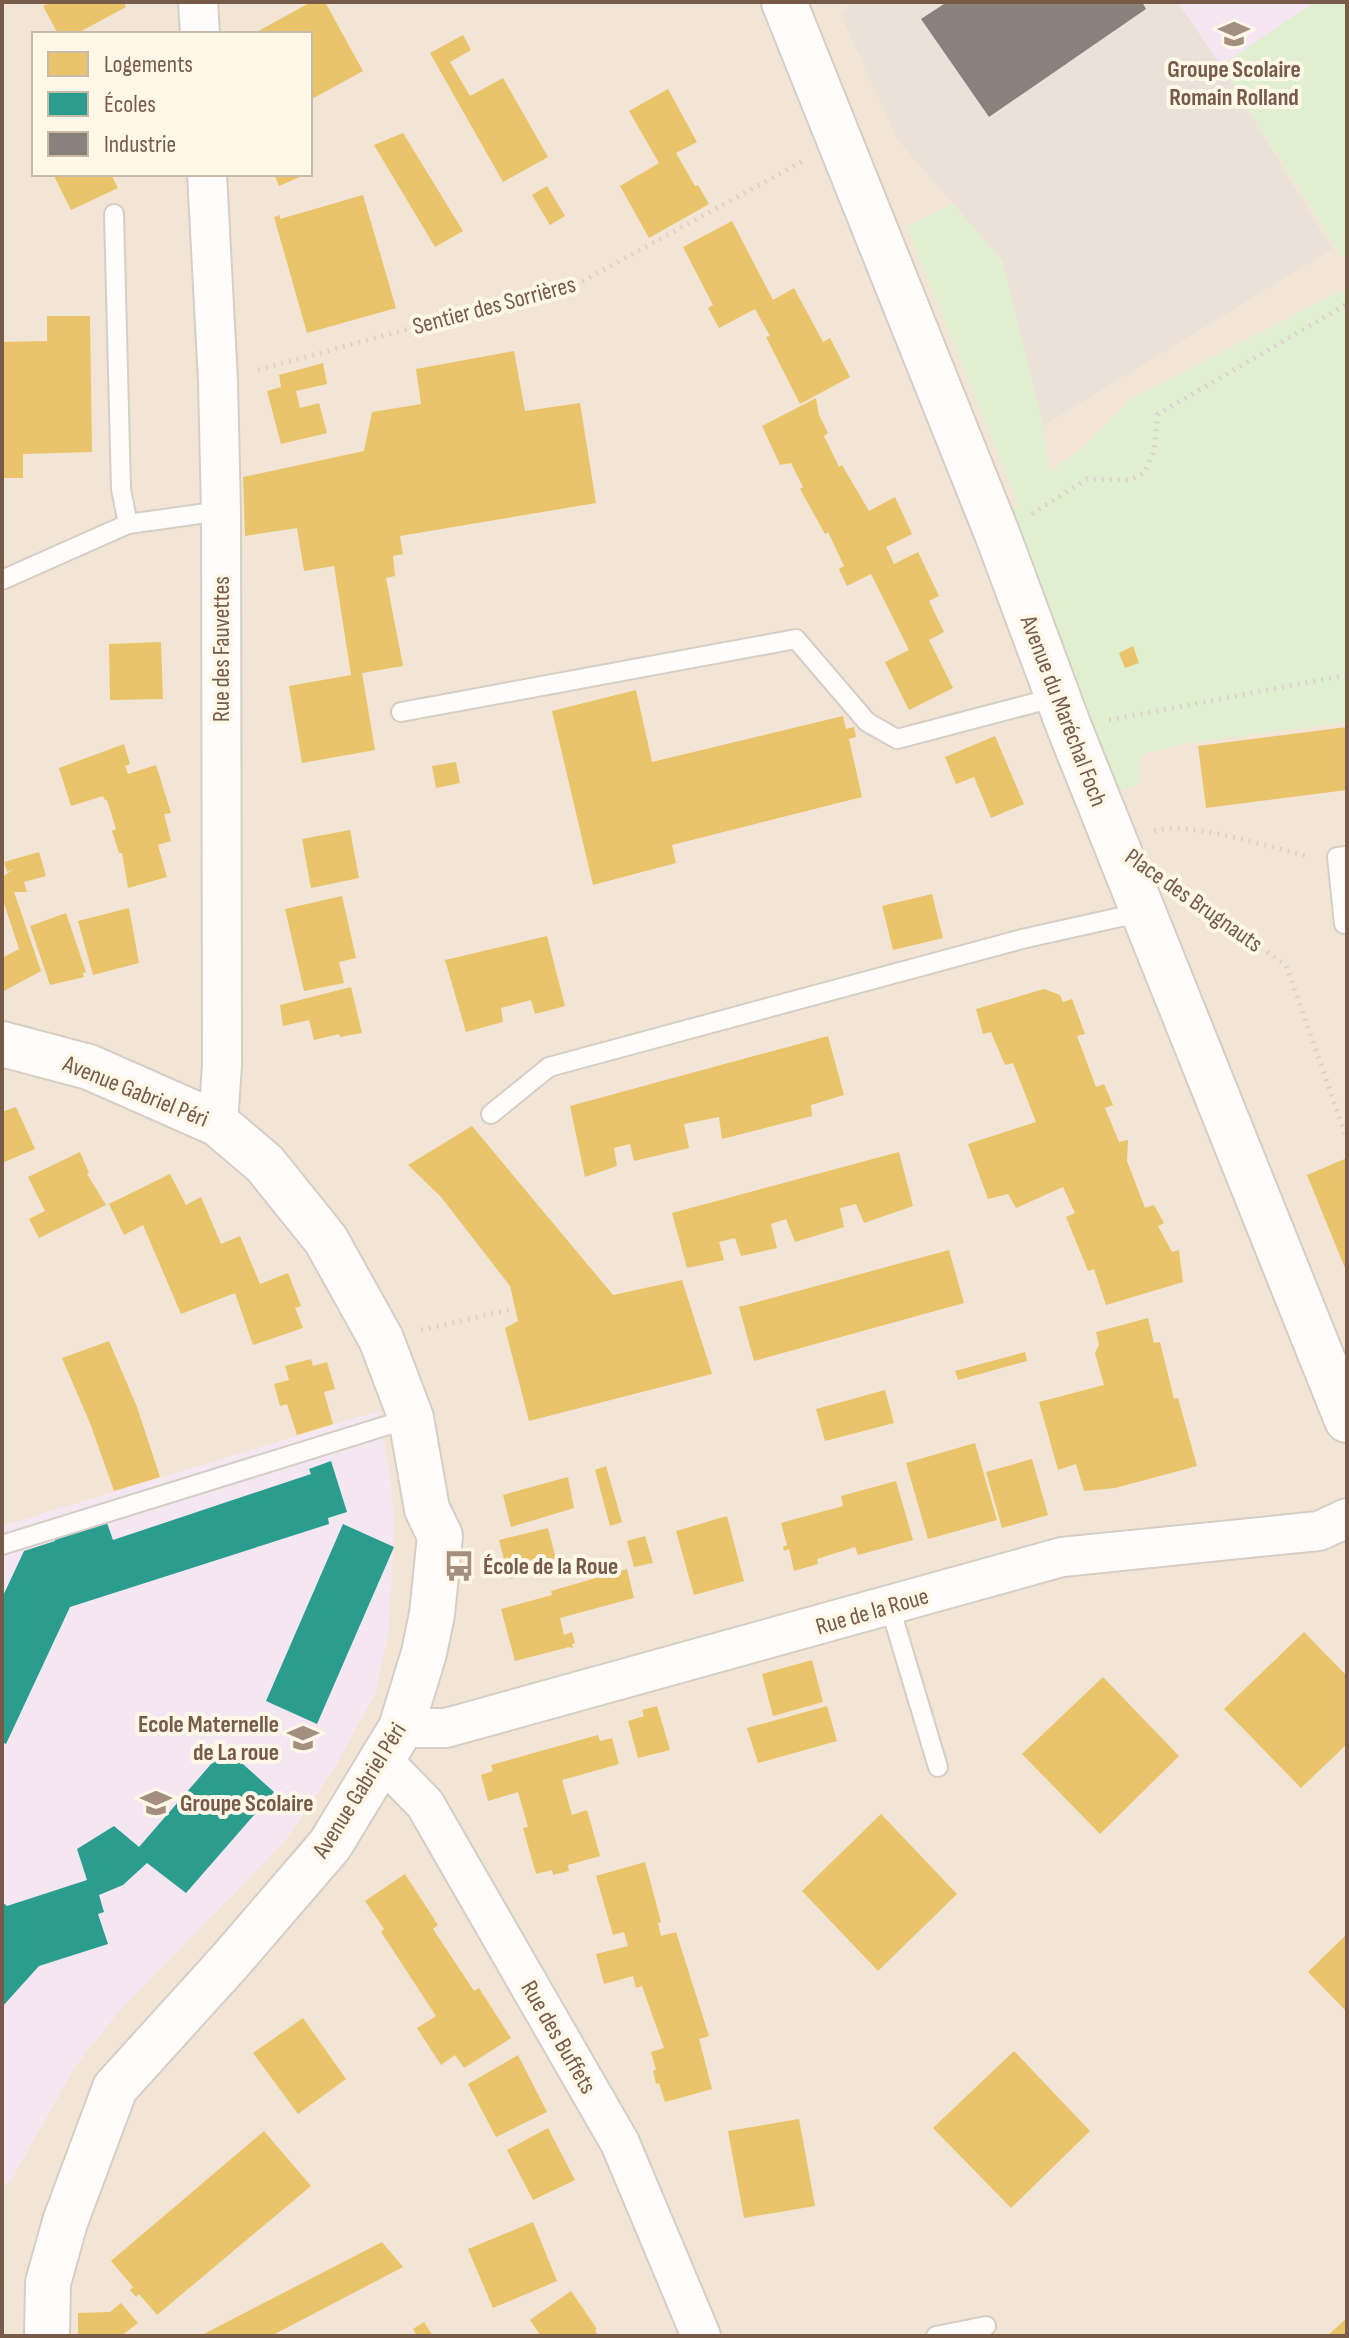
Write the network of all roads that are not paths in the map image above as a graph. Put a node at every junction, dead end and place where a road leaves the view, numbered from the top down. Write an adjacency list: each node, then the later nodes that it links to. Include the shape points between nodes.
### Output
1 (198, 2): 3 (street)
2 (784, 2): 10 (street, Avenue du Maréchal Foch)
3 (200, 32)
4 (207, 176): 6 (street, Rue des Fauvettes)
5 (114, 214): 7 (lane, via 121,489)
6 (221, 511): 7 (lane); 16 (street, Rue des Fauvettes)
7 (128, 524): 8 (lane)
8 (2, 580)
9 (401, 712): 10 (lane, via 796,639 867,722 897,739)
10 (1063, 712): 12 (street, Avenue du Maréchal Foch, via 1116,845)
11 (1342, 856): 13 (lane)
12 (1160, 900): 15 (lane, via 549,1067); 18 (street, Avenue du Maréchal Foch)
13 (1344, 924)
14 (2, 1044): 16 (street, Avenue Gabriel Péri, via 89,1067)
15 (491, 1114)
16 (218, 1124): 17 (street, Avenue Gabriel Péri, via 265,1164 326,1240 381,1339)
17 (411, 1418): 20 (lane); 22 (street, Avenue Gabriel Péri, via 427,1509 440,1536 424,1653)
18 (1347, 1420)
19 (1347, 1518): 21 (street, Rue de la Roue, via 1319,1531 1062,1557)
20 (2, 1545)
21 (890, 1607): 22 (street, Rue de la Roue); 23 (lane)
22 (392, 1744): 25 (street, Avenue Gabriel Péri, via 330,1845 115,2088 48,2283); 26 (street, Rue des Buffets, via 620,2143)
23 (938, 1767)
24 (986, 2326): 27 (lane)
25 (47, 2336)
26 (701, 2336)
27 (936, 2336)

